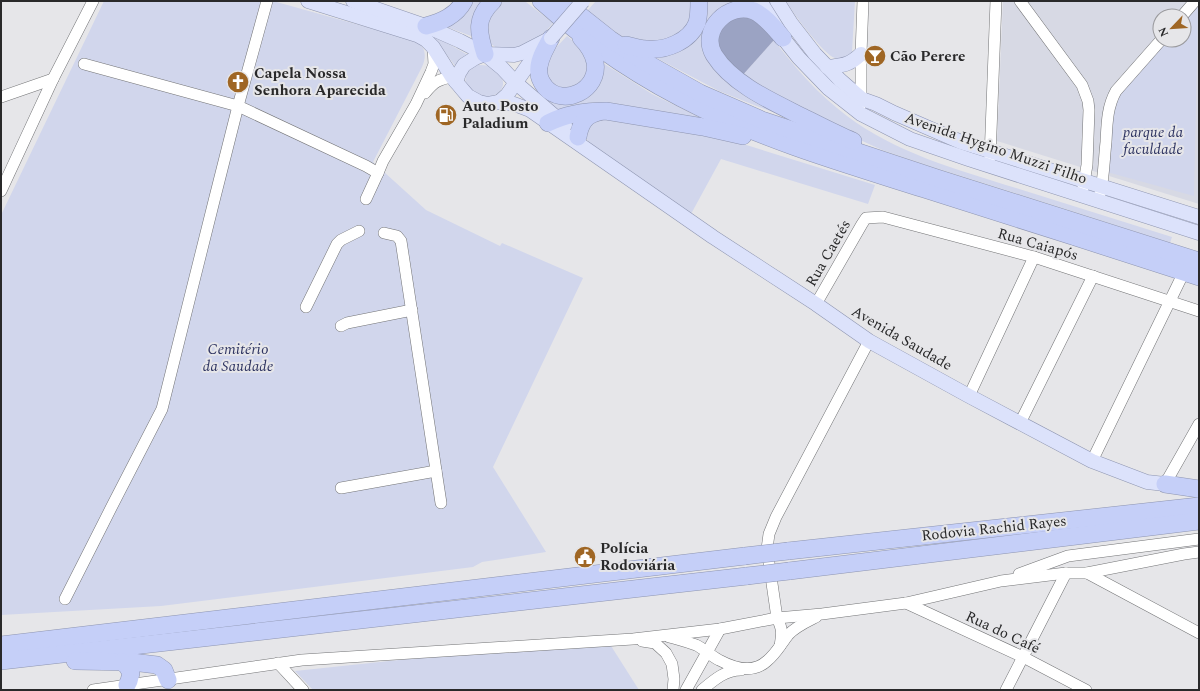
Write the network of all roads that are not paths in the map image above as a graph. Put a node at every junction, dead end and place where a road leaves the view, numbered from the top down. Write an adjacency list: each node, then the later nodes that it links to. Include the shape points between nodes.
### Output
1 (92, 1): 29 (street)
2 (267, 1): 36 (street)
3 (308, 1): 22 (main road, via 417,35)
4 (353, 1): 17 (main road)
5 (464, 1): 17 (highway, via 441,22)
6 (493, 1): 24 (highway, via 481,16 479,29)
7 (533, 1): 16 (highway)
8 (541, 1): 16 (highway)
9 (583, 1): 19 (main road, bridge)
10 (699, 1): 21 (highway, via 697,23 682,41 658,49 648,49 624,45)
11 (760, 1): 20 (main road, Avenida Hygino Muzzi Filho)
12 (777, 1): 28 (main road, Avenida Hygino Muzzi Filho, via 791,23)
13 (863, 1): 25 (street)
14 (996, 1): 41 (street)
15 (1020, 1): 47 (street, via 1082,85 1085,93 1089,110)
16 (558, 7): 18 (highway); 21 (highway)
17 (426, 26): 24 (main road)
18 (575, 30): 19 (highway, via 588,46 595,64 595,73 590,82 585,90 576,95 558,95 549,91 542,83 539,63); 43 (highway, via 626,66 678,97 732,123)
19 (551, 38): 24 (main road, via 514,55); 27 (main road)
20 (783, 38): 38 (main road, Avenida Hygino Muzzi Filho, via 812,72); 46 (highway, via 763,17 755,11 745,9 735,10 717,21 710,44 713,54 736,79 770,100 844,138)
21 (610, 39): 46 (highway, via 700,93 762,120)
22 (433, 47): 30 (main road); 35 (street, via 434,64)
23 (1154, 48): 48 (street, via 1112,98 1107,113)
24 (485, 54): 30 (main road, via 464,65); 31 (main road)
25 (861, 54): 28 (main road, via 853,62); 33 (street)
26 (84, 64): 36 (street)
27 (528, 65): 31 (main road); 39 (main road, via 528,79)
28 (827, 67): 33 (main road, Avenida Hygino Muzzi Filho)
29 (53, 79): 32 (street); 49 (street)
30 (454, 79): 34 (main road, via 468,96 478,102); 35 (street, via 444,78 435,82)
31 (516, 83): 34 (main road); 39 (main road)
32 (1, 97)
33 (862, 99): 38 (street); 41 (main road, Avenida Hygino Muzzi Filho, via 961,142)
34 (499, 102): 39 (main road)
35 (416, 104): 45 (street)
36 (238, 106): 45 (street); 85 (street, via 162,409)
37 (606, 111): 39 (highway); 40 (highway, via 593,114 583,122); 43 (highway, via 703,127)
38 (861, 114): 44 (main road, Avenida Hygino Muzzi Filho, via 910,139)
39 (551, 116): 40 (main road); 42 (main road)
40 (578, 137): 42 (main road)
41 (991, 152): 44 (street); 47 (main road, Avenida Hygino Muzzi Filho)
42 (601, 158): 63 (main road, Avenida Saudade, via 713,237)
43 (833, 160): 60 (highway)
44 (990, 166): 50 (main road, Avenida Hygino Muzzi Filho)
45 (378, 173): 51 (street)
46 (937, 178): 59 (highway)
47 (1085, 181): 48 (main road, Avenida Hygino Muzzi Filho); 50 (street)
48 (1102, 186): 52 (street); 53 (main road, Avenida Hygino Muzzi Filho)
49 (1, 191)
50 (1081, 195): 52 (main road, Avenida Hygino Muzzi Filho)
51 (366, 199)
52 (1099, 200): 57 (main road, Avenida Hygino Muzzi Filho)
53 (1199, 217)
54 (866, 218): 58 (street, Rua Caiapós, via 883,217); 63 (street, Rua Caetés)
55 (359, 231): 64 (street, via 337,244)
56 (384, 233): 65 (street, via 398,236 401,241)
57 (1199, 233)
58 (1034, 257): 61 (street, Rua Caiapós); 69 (street)
59 (1199, 261)
60 (1192, 274): 62 (street)
61 (1093, 276): 62 (street, Rua Caiapós); 70 (street)
62 (1169, 301): 66 (street, Rua Caiapós); 72 (street)
63 (816, 304): 68 (main road, Avenida Saudade)
64 (306, 307)
65 (412, 310): 67 (street); 73 (street)
66 (1199, 311)
67 (341, 326)
68 (868, 341): 69 (main road, Avenida Saudade); 88 (street, via 769,534 767,549)
69 (969, 396): 70 (main road, Avenida Saudade)
70 (1020, 423): 72 (main road, Avenida Saudade)
71 (1199, 424): 74 (street)
72 (1092, 461): 74 (main road, Avenida Saudade, via 1147,482)
73 (436, 471): 75 (street); 77 (street)
74 (1164, 484): 76 (highway)
75 (341, 488)
76 (1199, 489)
77 (441, 503)
78 (1199, 506): 93 (highway, Rodovia Rachid Rayes, bridge, via 788,551)
79 (1199, 521): 97 (highway, Rodovia Rachid Rayes, bridge, via 747,576)
80 (1199, 539): 84 (street, via 1068,556)
81 (1199, 552): 83 (street)
82 (1066, 573): 83 (street); 84 (street); 96 (street)
83 (1088, 573): 90 (street)
84 (1001, 581): 86 (street)
85 (65, 599)
86 (906, 602): 87 (street); 96 (street, Rua do Café)
87 (822, 614): 88 (street); 94 (street, via 802,624 789,634)
88 (777, 618): 89 (street); 94 (street, via 783,632)
89 (720, 629): 91 (street); 95 (street)
90 (1199, 633)
91 (663, 636): 92 (street); 95 (street, via 697,646)
92 (634, 639): 99 (street); 105 (street, via 655,643 666,653 672,664)
93 (1, 645)
94 (780, 646): 100 (street, via 775,655 764,664)
95 (708, 653): 100 (street, via 718,660); 106 (street)
96 (1024, 657): 108 (street); 109 (street, Rua do Café)
97 (8, 660): 98 (highway)
98 (122, 662): 101 (highway, via 157,665 164,670); 102 (highway, via 131,673)
99 (278, 663): 101 (street); 104 (street)
100 (745, 669): 107 (street, via 724,673)
101 (163, 684): 102 (street)
102 (126, 688): 103 (street)
103 (93, 690)
104 (303, 690)
105 (673, 690)
106 (686, 690)
107 (702, 690)
108 (1006, 690)
109 (1086, 690)

